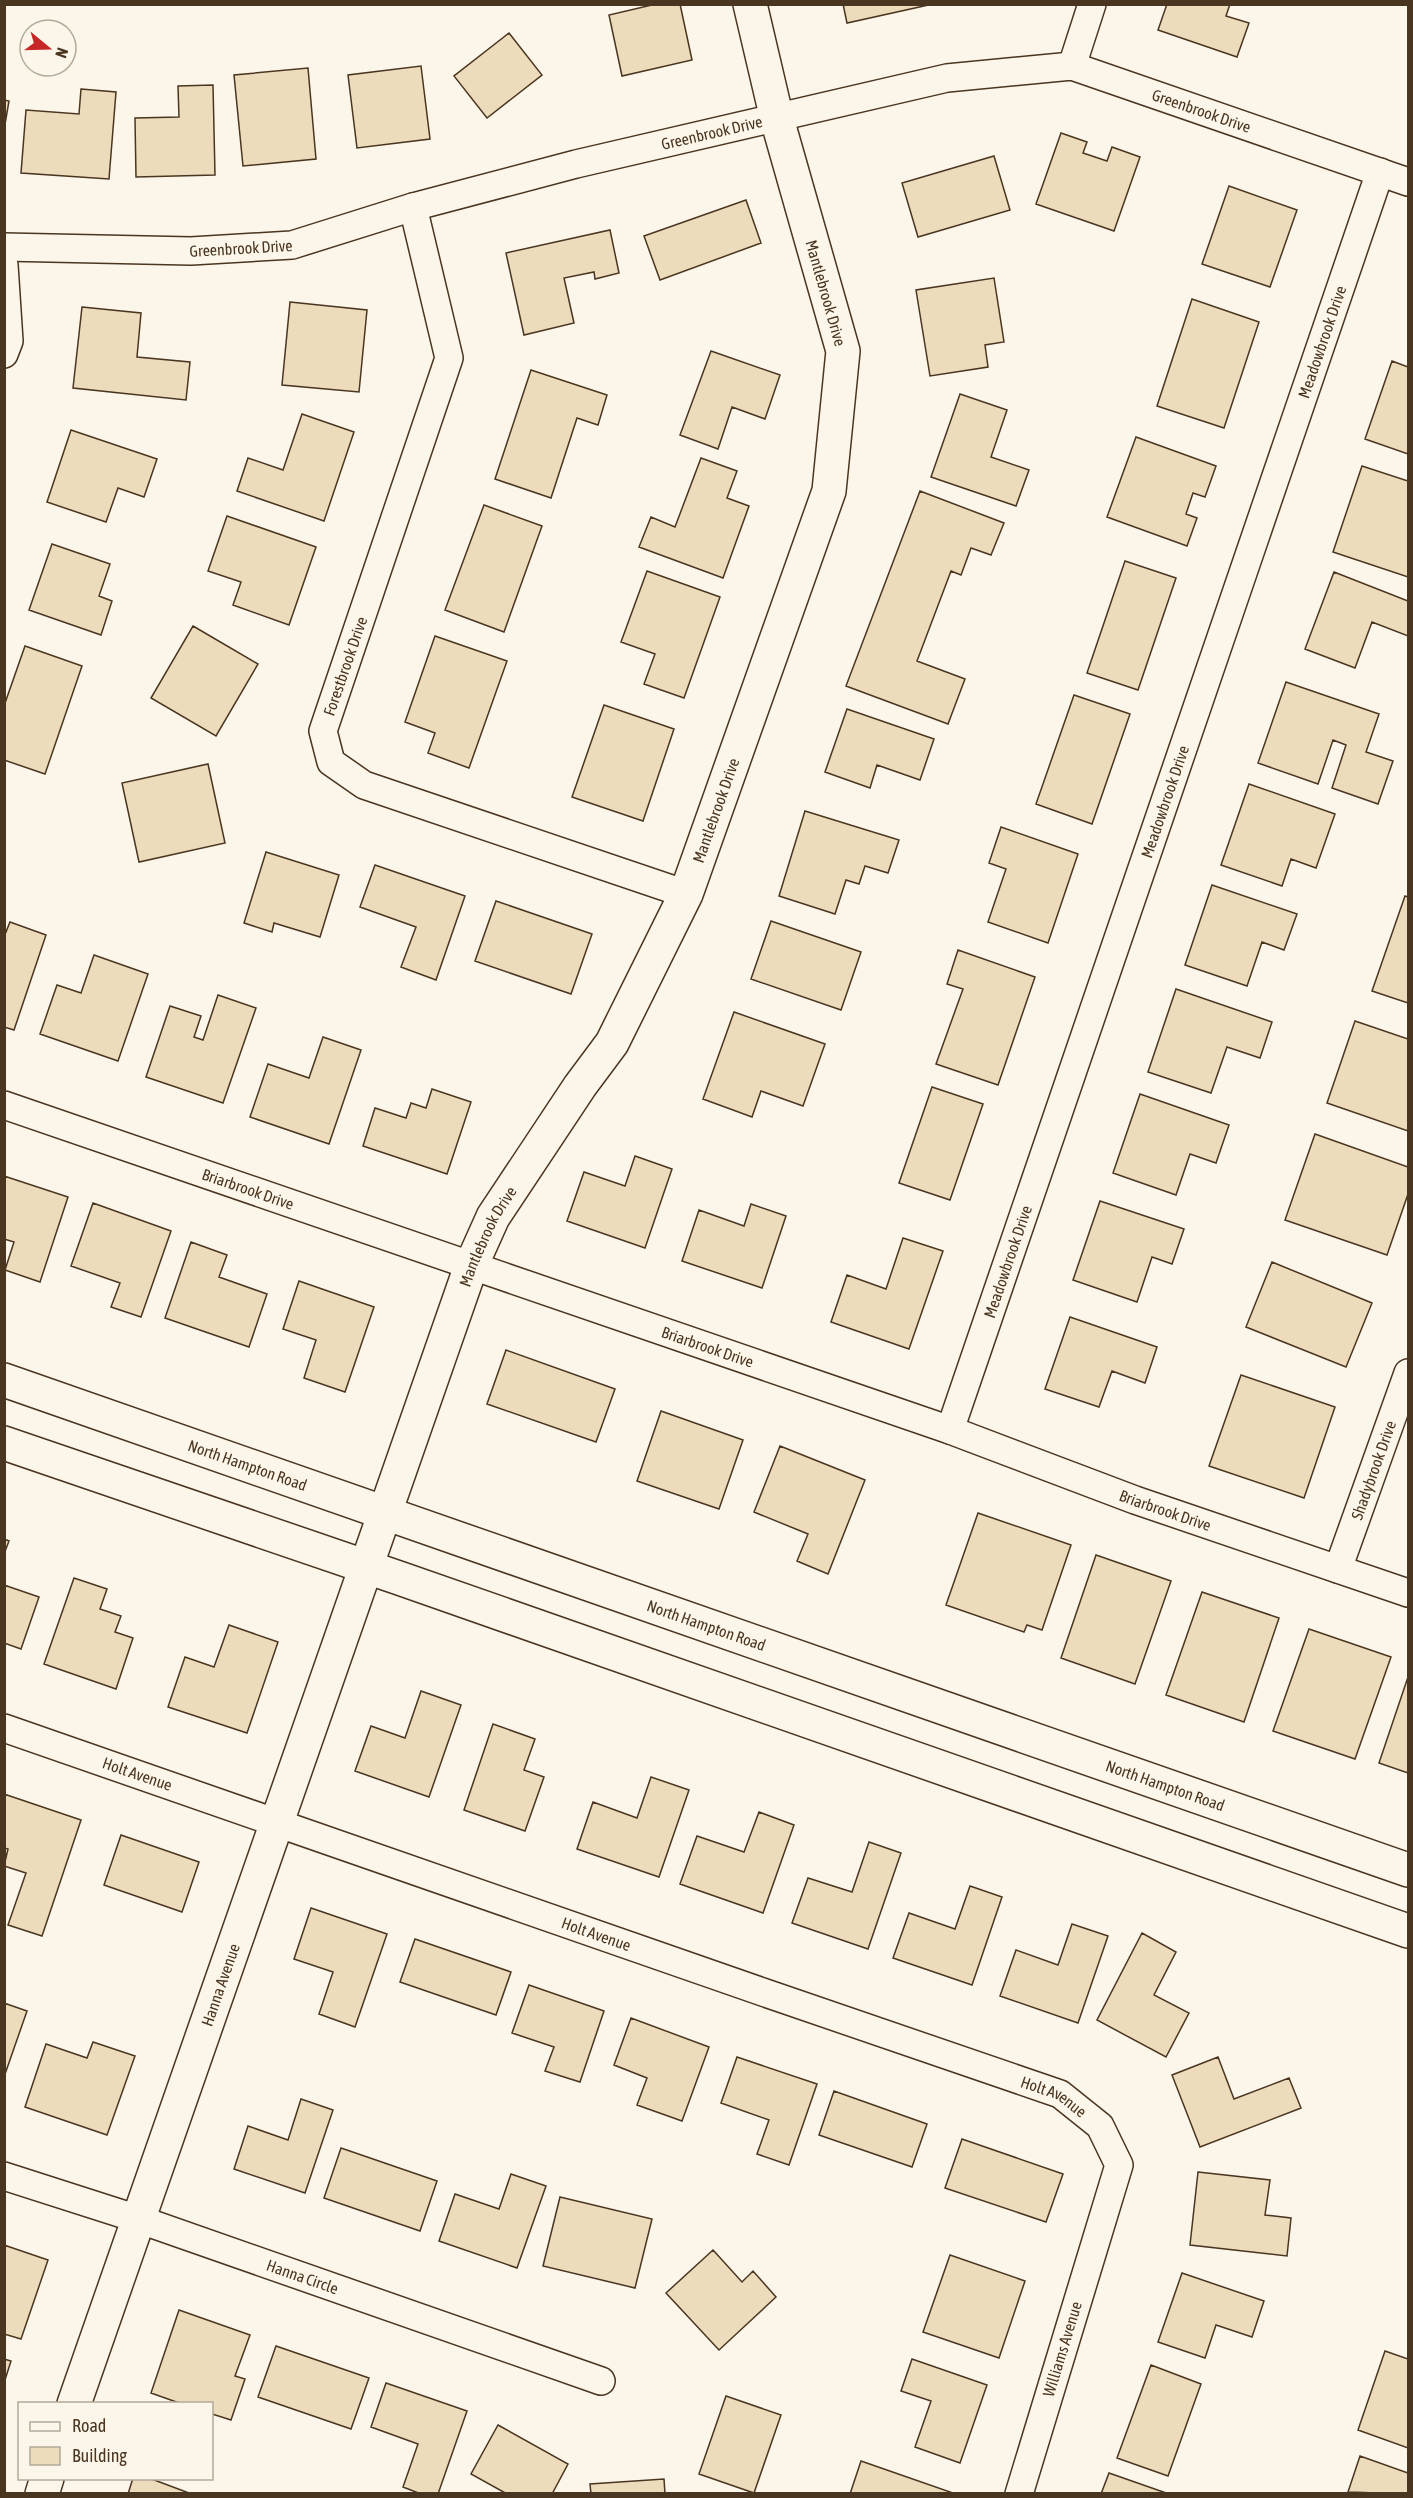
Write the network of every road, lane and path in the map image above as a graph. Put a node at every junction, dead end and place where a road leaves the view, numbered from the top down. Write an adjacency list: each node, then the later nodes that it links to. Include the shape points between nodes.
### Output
1 (750, 4): 4 (main road, Mantlebrook Drive)
2 (1092, 4): 3 (street)
3 (1072, 66): 4 (street, Greenbrook Drive, via 947,78); 5 (street, Greenbrook Drive)
4 (777, 119): 7 (street, Greenbrook Drive, via 576,164); 11 (main road, Mantlebrook Drive, via 843,351 830,491)
5 (1380, 172): 6 (street, Greenbrook Drive); 16 (street, Meadowbrook Drive)
6 (1408, 182)
7 (413, 207): 8 (street, Greenbrook Drive, via 292,245 191,250); 11 (street, Forestbrook Drive, via 449,358 323,731 331,762 364,784)
8 (4, 248)
9 (4, 265): 10 (street, via 9,340)
10 (4, 354)
11 (686, 894): 13 (main road, Mantlebrook Drive, via 612,1043 493,1216)
12 (4, 1105): 13 (street, Briarbrook Drive)
13 (471, 1266): 16 (street, Briarbrook Drive); 18 (main road, Mantlebrook Drive)
14 (1408, 1373): 20 (street, Shadybrook Drive)
15 (4, 1380): 18 (main road, North Hampton Road)
16 (950, 1430): 20 (street, Briarbrook Drive, via 1135,1500)
17 (4, 1443): 19 (main road)
18 (384, 1514): 19 (main road, Mantlebrook Drive); 24 (main road, North Hampton Road)
19 (366, 1566): 23 (main road, Hanna Avenue); 25 (main road)
20 (1338, 1569): 21 (street, Briarbrook Drive)
21 (1408, 1593)
22 (4, 1728): 23 (street, Holt Avenue)
23 (277, 1821): 27 (street, Holt Avenue, via 749,1989 1060,2094 1100,2127 1119,2165); 28 (main road, Hanna Avenue)
24 (1408, 1870)
25 (1408, 1931)
26 (4, 2176): 28 (street, Hanna Circle)
27 (1105, 2205): 31 (street, Williams Avenue)
28 (138, 2219): 29 (street, Hanna Circle); 30 (main road, Hanna Avenue)
29 (601, 2380)
30 (74, 2402)
31 (1019, 2493)

